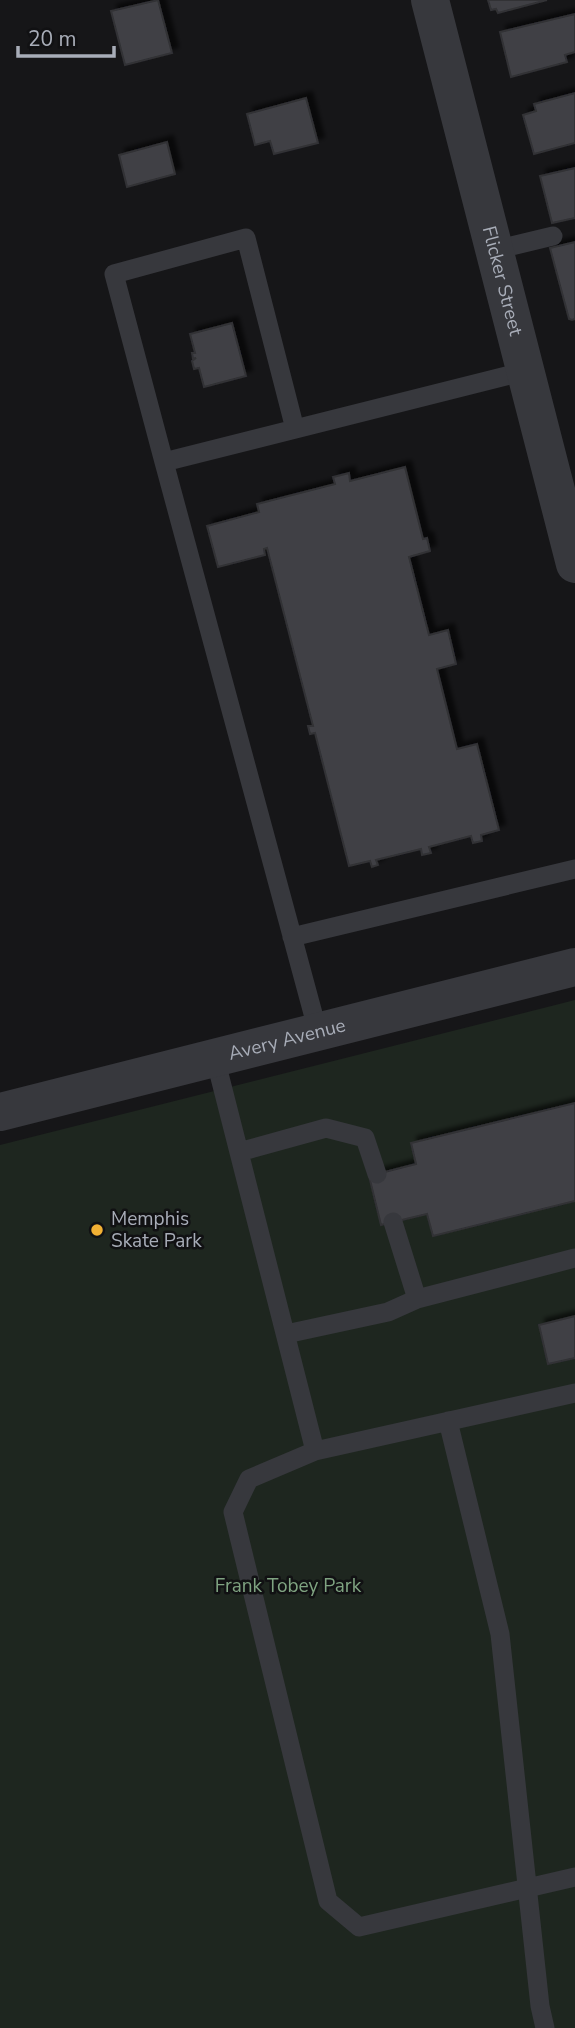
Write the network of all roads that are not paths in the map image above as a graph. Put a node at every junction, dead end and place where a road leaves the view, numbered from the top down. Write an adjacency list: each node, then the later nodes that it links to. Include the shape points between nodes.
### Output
1 (430, 0): 3 (street, Flicker Street)
2 (553, 236): 3 (lane)
3 (495, 250): 4 (street, Flicker Street)
4 (526, 372): 5 (lane); 7 (street, Flicker Street)
5 (295, 429): 6 (lane); 6 (lane, via 246,238 114,274)
6 (164, 462): 9 (lane)
7 (575, 564)
8 (575, 869): 9 (lane)
9 (292, 937): 11 (lane)
10 (575, 967): 11 (street, Avery Avenue)
11 (318, 1032): 12 (street, Avery Avenue)
12 (215, 1058): 13 (street, Avery Avenue); 14 (lane)
13 (0, 1112)
14 (239, 1152): 15 (lane, via 326,1128 365,1139); 19 (lane)
15 (377, 1174)
16 (393, 1222): 18 (lane)
17 (575, 1258): 18 (lane)
18 (417, 1299): 19 (lane, via 388,1312)
19 (286, 1334): 22 (lane)
20 (575, 1392): 21 (lane)
21 (448, 1421): 22 (lane); 24 (lane, via 500,1634)
22 (314, 1451): 24 (lane, via 249,1479 233,1511 328,1901 359,1927)
23 (575, 1877): 24 (lane)
24 (527, 1888): 25 (lane)
25 (545, 2028)

